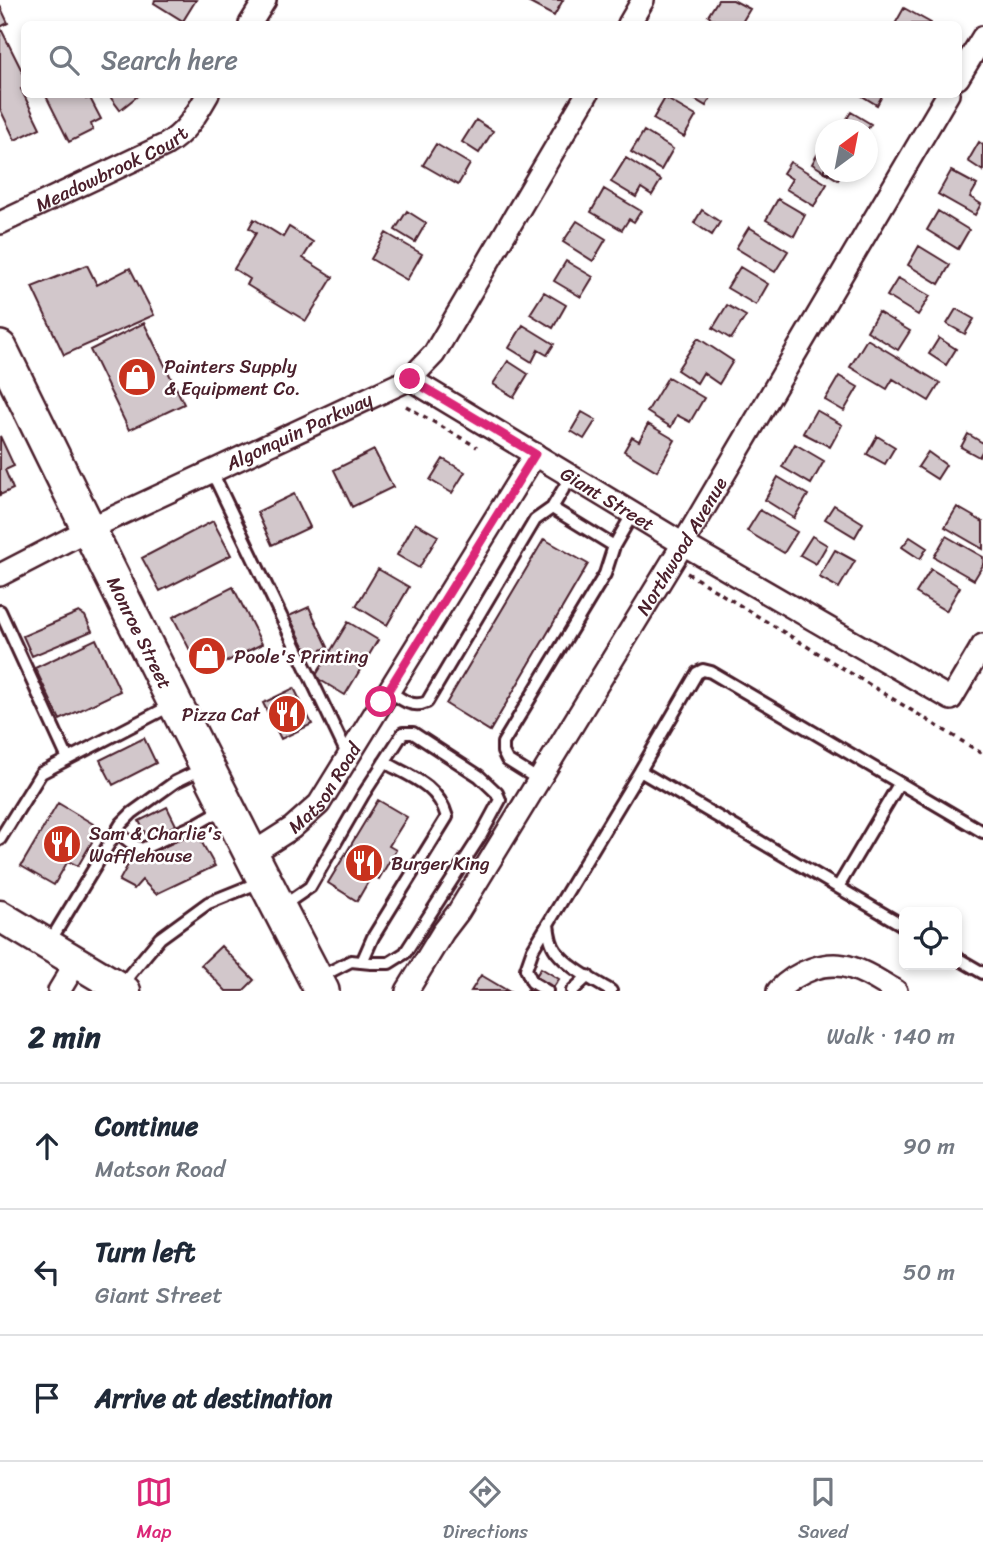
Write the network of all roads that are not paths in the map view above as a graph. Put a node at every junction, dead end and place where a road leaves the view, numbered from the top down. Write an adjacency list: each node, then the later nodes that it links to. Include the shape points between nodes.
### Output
1 (265, 0): 3 (street)
2 (643, 0): 4 (street)
3 (252, 21)
4 (631, 21)
5 (983, 37): 6 (street)
6 (962, 71)
7 (206, 98): 10 (street, Meadowbrook Court, via 178,138)
8 (585, 98): 12 (street, Algonquin Parkway, via 434,354)
9 (946, 98): 19 (street, Northwood Avenue)
10 (0, 223)
11 (0, 348): 18 (main road, Monroe Street)
12 (410, 379): 13 (street, Giant Street); 14 (street, Algonquin Parkway)
13 (535, 454): 15 (street, Giant Street); 24 (street, Matson Road)
14 (212, 472): 18 (street, Algonquin Parkway); 26 (lane)
15 (571, 476): 16 (lane); 17 (street, Giant Street)
16 (552, 509): 20 (lane); 24 (lane, via 535,520 427,702 412,705)
17 (633, 513): 19 (street, Giant Street); 20 (lane)
18 (89, 530): 21 (street, Algonquin Parkway); 25 (main road, Monroe Street)
19 (683, 544): 23 (street, Giant Street, via 951,699); 31 (street, Northwood Avenue)
20 (614, 546): 31 (lane, via 604,574 503,743 507,760)
21 (0, 575)
22 (0, 611): 27 (lane)
23 (983, 645)
24 (388, 690): 26 (street, Matson Road)
25 (175, 704): 27 (lane); 29 (main road, Monroe Street)
26 (348, 756): 37 (street, Matson Road, via 319,804 292,828)
27 (68, 759): 36 (lane, via 41,773)
28 (384, 762): 37 (lane, via 310,887); 45 (lane, via 433,790 447,817); 45 (lane, via 403,733 413,733 479,776 500,800 405,953 389,962)
29 (206, 766): 33 (main road, Monroe Street); 34 (lane, via 132,813)
30 (640, 771): 32 (lane, via 697,673 703,670); 38 (lane); 41 (lane)
31 (539, 780): 51 (street, Northwood Avenue)
32 (899, 784): 35 (lane); 38 (lane)
33 (227, 807): 34 (lane, via 142,849); 37 (main road, Monroe Street)
34 (117, 832): 42 (lane)
35 (983, 832)
36 (0, 839)
37 (264, 881): 48 (main road, Monroe Street); 49 (lane, via 208,903 160,937)
38 (838, 887): 40 (lane)
39 (0, 916): 42 (main road)
40 (899, 923)
41 (548, 924): 47 (lane, via 555,950); 52 (lane, via 526,969 532,982)
42 (48, 944): 43 (main road)
43 (77, 961): 49 (main road); 50 (street)
44 (962, 961): 46 (lane)
45 (362, 962): 48 (lane, via 351,961)
46 (983, 973)
47 (588, 976): 53 (lane); 54 (lane)
48 (314, 982)
49 (122, 989)
50 (59, 991)
51 (407, 991)
52 (547, 991)
53 (572, 991)
54 (611, 991)
55 (778, 991): 56 (street, via 799,974 829,965 855,968)
56 (896, 991)

